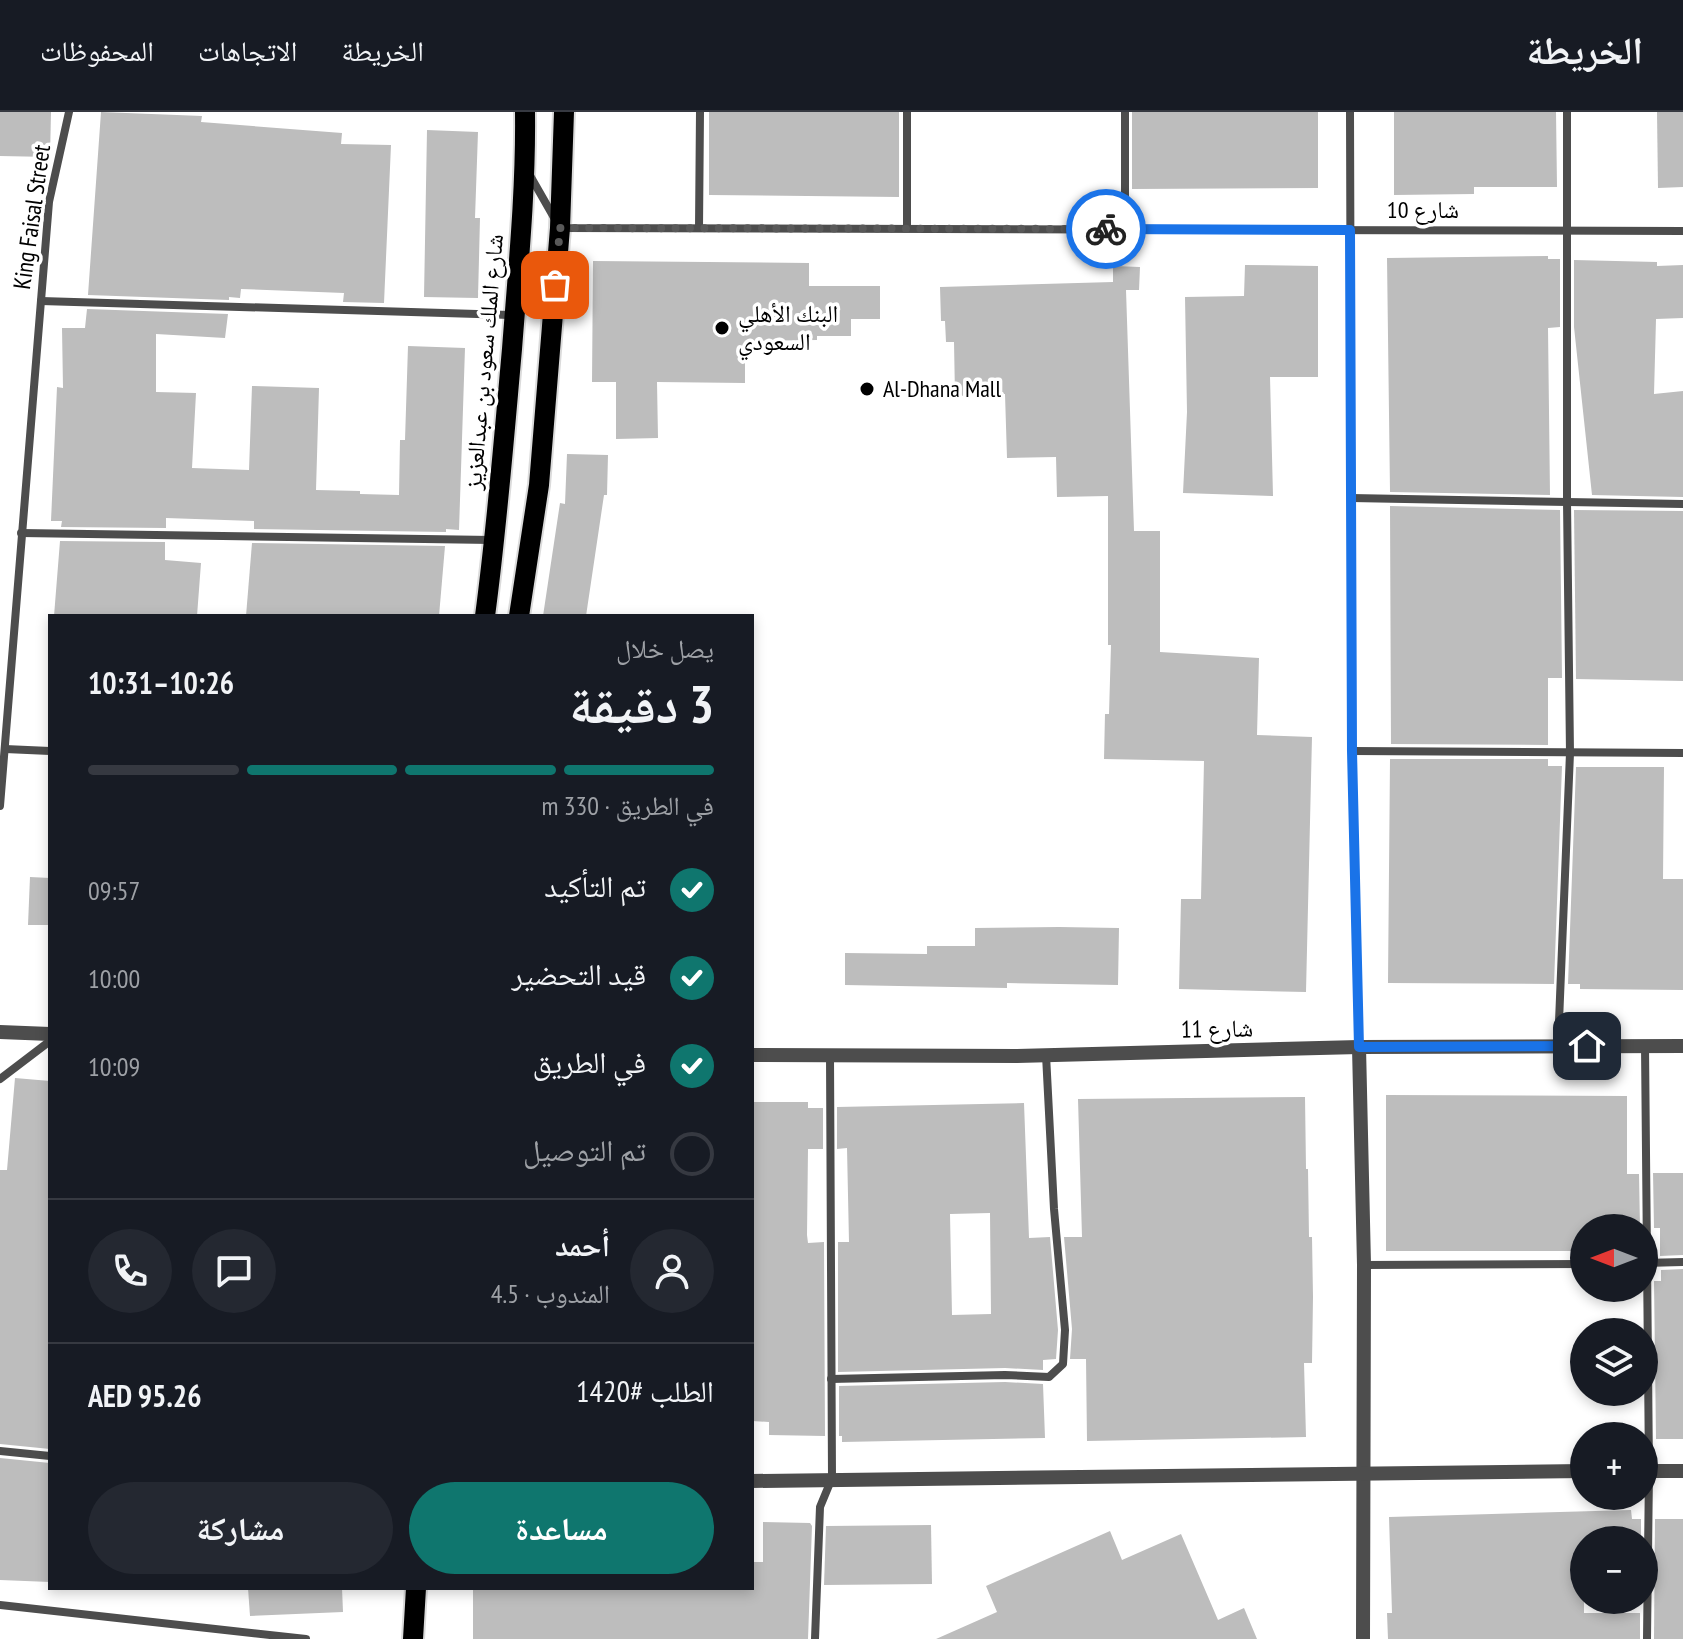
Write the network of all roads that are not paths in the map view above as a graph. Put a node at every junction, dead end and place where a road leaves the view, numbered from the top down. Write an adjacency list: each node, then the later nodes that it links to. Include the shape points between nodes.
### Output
1 (69, 112): 17 (street, King Faisal Street, via 49,202)
2 (525, 112): 9 (main road, شارع الملك سعود بن عبدالعزيز)
3 (564, 112): 10 (main road)
4 (700, 112): 11 (street)
5 (907, 112): 12 (street)
6 (1125, 112): 13 (street)
7 (1350, 112): 14 (street)
8 (1567, 112): 15 (street)
9 (526, 168): 10 (street); 18 (main road, شارع الملك سعود بن عبدالعزيز)
10 (560, 228): 11 (street, شارع 10); 25 (main road, via 539,485)
11 (699, 228): 12 (street, شارع 10)
12 (907, 228): 13 (street, شارع 10)
13 (1125, 229): 14 (street, شارع 10)
14 (1350, 230): 15 (street, شارع 10); 19 (street)
15 (1567, 230): 16 (street, شارع 10); 20 (street)
16 (1683, 231)
17 (41, 301): 18 (street); 22 (street, King Faisal Street)
18 (514, 315): 23 (main road, شارع الملك سعود بن عبدالعزيز)
19 (1351, 498): 20 (street); 28 (street)
20 (1567, 501): 21 (street); 29 (street)
21 (1683, 504)
22 (21, 533): 23 (street); 26 (street, King Faisal Street)
23 (495, 540): 24 (main road, شارع الملك سعود بن عبدالعزيز)
24 (485, 614)
25 (519, 614)
26 (5, 749): 27 (street); 31 (street, King Faisal Street)
27 (48, 751)
28 (1352, 751): 29 (street); 38 (street)
29 (1570, 753): 30 (street); 35 (street)
30 (1683, 753)
31 (0, 806)
32 (0, 1032): 33 (street)
33 (48, 1034)
34 (48, 1043): 42 (street)
35 (1558, 1046): 36 (street, شارع 11); 38 (street, شارع 11)
36 (1645, 1046): 37 (street, شارع 11); 43 (street)
37 (1683, 1046)
38 (1359, 1047): 41 (street, شارع 11); 47 (street)
39 (754, 1055): 40 (street, شارع 11)
40 (830, 1055): 41 (street, شارع 11); 49 (street)
41 (1046, 1055): 49 (street, via 1063,1364 1049,1377)
42 (0, 1079)
43 (1645, 1214)
44 (1683, 1262): 45 (street)
45 (1658, 1263)
46 (1570, 1264): 47 (street)
47 (1364, 1265): 56 (street)
48 (1645, 1302): 50 (street)
49 (831, 1379): 57 (street)
50 (1646, 1422)
51 (0, 1451): 52 (street)
52 (48, 1456)
53 (1570, 1471): 56 (street)
54 (1658, 1471): 55 (street)
55 (1683, 1471)
56 (1363, 1472): 57 (street); 65 (street)
57 (832, 1478): 58 (street); 64 (street, via 820,1507)
58 (754, 1481)
59 (1646, 1510): 66 (street)
60 (416, 1590): 63 (main road)
61 (0, 1605): 62 (street)
62 (306, 1639)
63 (413, 1639)
64 (815, 1639)
65 (1363, 1639)
66 (1647, 1639)

